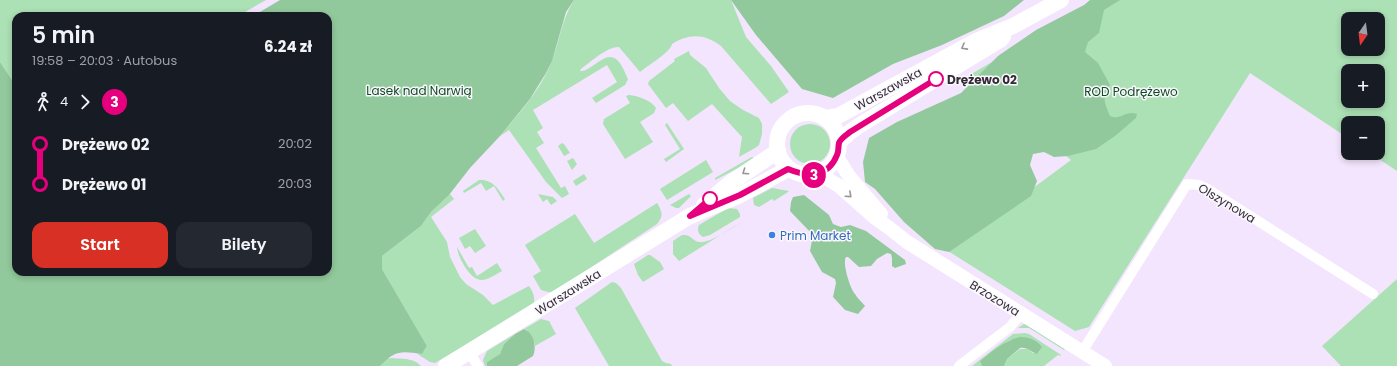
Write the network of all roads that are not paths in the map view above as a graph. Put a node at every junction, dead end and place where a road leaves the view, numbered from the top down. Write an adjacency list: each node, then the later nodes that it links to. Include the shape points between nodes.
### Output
1 (1061, 0): 2 (main road, Warszawska)
2 (1013, 26): 3 (main road, Warszawska, one-way to 3, via 976,41 838,116); 4 (main road, Warszawska, via 1000,40 850,132)
3 (826, 118): 4 (main road, via 835,127); 5 (main road, via 807,113 788,120 778,137)
4 (838, 149): 7 (main road, via 827,169); 9 (main road, Brzozowa, via 849,176 880,212)
5 (778, 151): 6 (main road); 8 (main road, Warszawska, one-way to 8, via 730,183)
6 (788, 169): 7 (main road, via 808,175); 8 (main road, Warszawska, via 740,195)
7 (816, 174): 9 (main road, Brzozowa, one-way to 9, via 839,186)
8 (690, 216): 12 (main road, Warszawska)
9 (888, 227): 11 (main road, Brzozowa, via 922,253)
10 (1372, 294): 13 (street, Olszynowa, via 1206,188 1187,184)
11 (1021, 314): 13 (main road, Brzozowa); 16 (street, via 1010,327)
12 (469, 352): 14 (main road, Warszawska); 15 (street)
13 (1082, 352): 17 (main road, Brzozowa)
14 (446, 366)
15 (478, 366)
16 (959, 366)
17 (1105, 366)

